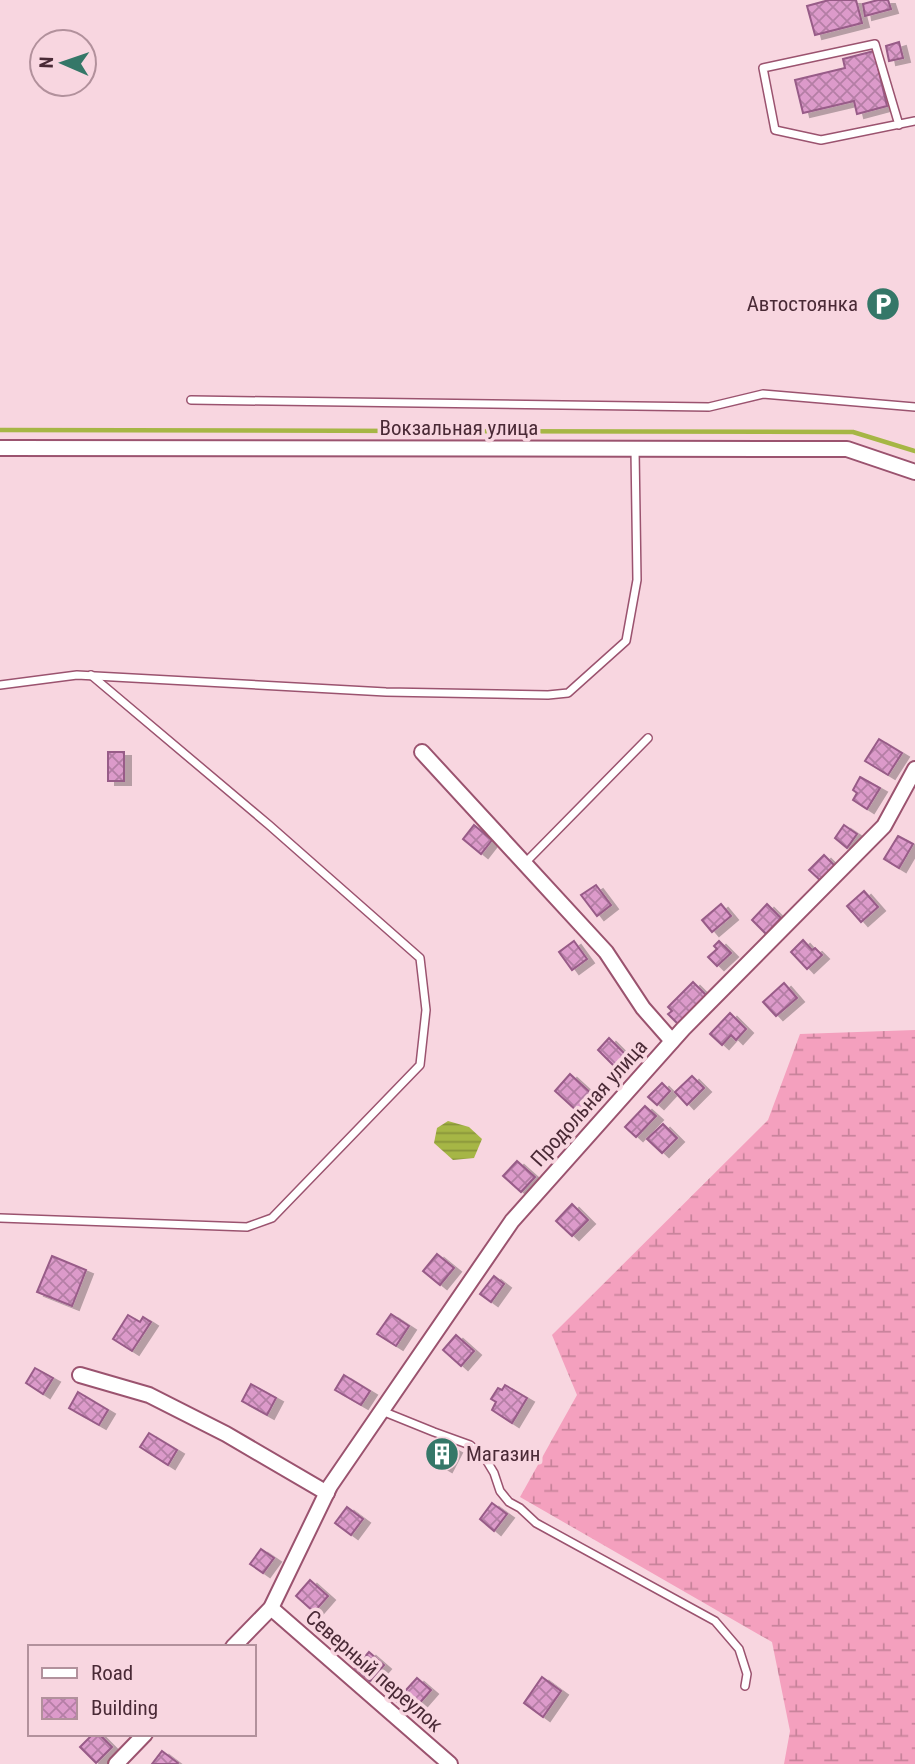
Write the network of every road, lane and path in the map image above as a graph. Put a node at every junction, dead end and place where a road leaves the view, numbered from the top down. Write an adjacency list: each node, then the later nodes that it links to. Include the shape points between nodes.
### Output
1 (915, 121): 2 (lane)
2 (899, 125): 2 (lane, via 821,140 775,130 763,68 875,44)
3 (191, 400): 4 (lane, via 709,407 763,394)
4 (915, 407)
5 (0, 448): 6 (street, Вокзальная улица)
6 (635, 450): 7 (street, Вокзальная улица, via 847,449); 8 (lane, via 637,580 626,641 568,693 386,692)
7 (915, 472)
8 (91, 675): 9 (lane); 15 (lane, via 420,958 426,1010 420,1065 272,1218 247,1227)
9 (0, 685)
10 (648, 738): 13 (lane)
11 (422, 752): 13 (street)
12 (915, 769): 14 (street, Продольная улица, via 884,826)
13 (525, 864): 14 (street, via 606,952 643,1008)
14 (672, 1041): 17 (street, Продольная улица, via 512,1221)
15 (0, 1218)
16 (80, 1375): 18 (street, via 149,1395)
17 (382, 1411): 18 (street, Продольная улица); 21 (lane, via 470,1445 485,1458 509,1502 536,1522 715,1622 738,1649 747,1675)
18 (327, 1493): 19 (street, Продольная улица)
19 (271, 1608): 20 (street, Продольная улица); 24 (street, Северный переулок)
20 (235, 1645)
21 (745, 1686)
22 (143, 1736): 23 (street)
23 (116, 1764)
24 (450, 1764)

